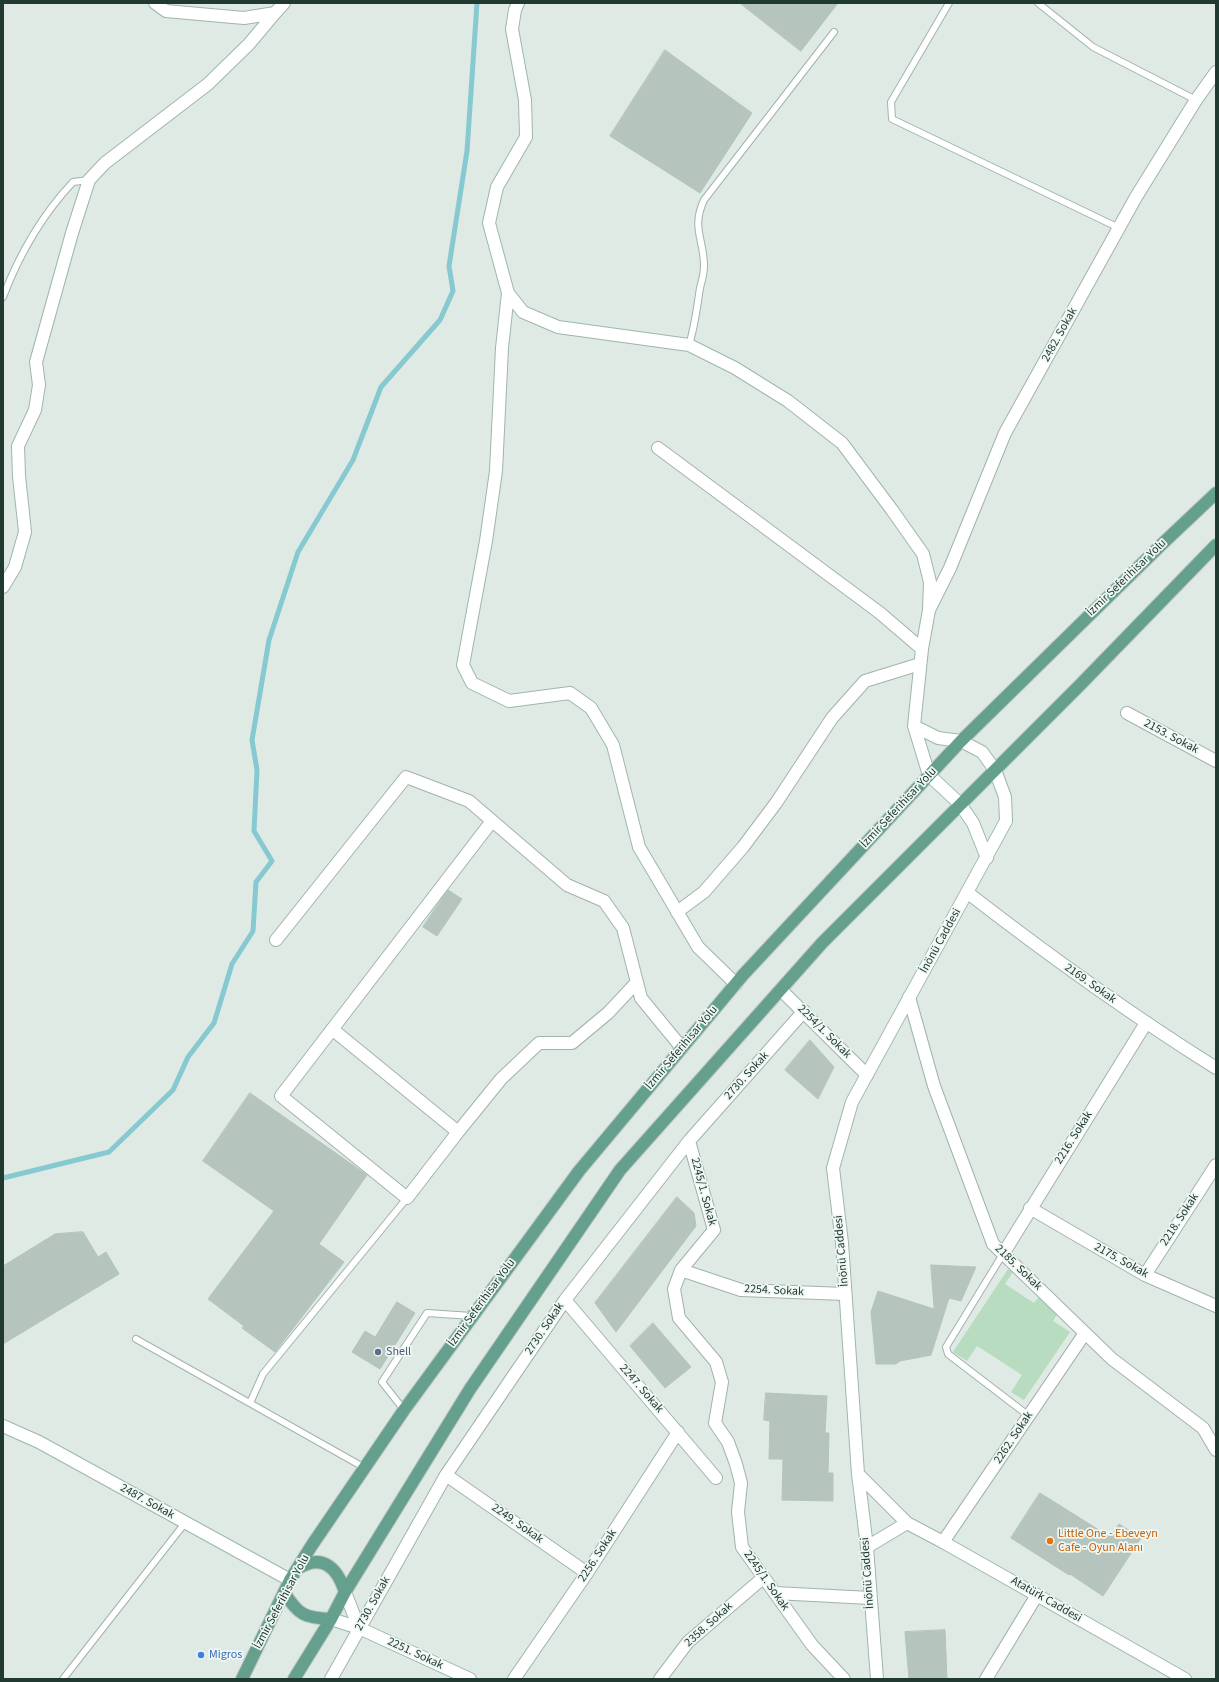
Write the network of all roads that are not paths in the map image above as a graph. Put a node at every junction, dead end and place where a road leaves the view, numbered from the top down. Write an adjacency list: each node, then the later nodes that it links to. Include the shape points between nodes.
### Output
1 (155, 3): 6 (street, via 166,11 244,18)
2 (284, 3): 6 (street)
3 (518, 3): 12 (street, via 512,29 525,100 526,137 497,187 489,223)
4 (949, 3): 11 (lane, via 891,102 892,119)
5 (1038, 3): 9 (lane, via 1093,47)
6 (275, 14): 10 (street, via 208,84 105,163)
7 (834, 32): 14 (lane, via 704,200 698,215 704,259 703,278)
8 (1216, 72): 9 (street, 2482. Sokak)
9 (1196, 100): 11 (street, 2482. Sokak)
10 (89, 180): 13 (lane, via 73,182 60,196 31,238); 18 (street, via 36,362 39,385 34,410 18,446 25,532 15,568)
11 (1119, 228): 19 (street, 2482. Sokak, via 1005,433 950,568)
12 (508, 293): 14 (street, via 523,312 558,327); 32 (street, via 502,348 496,471 463,665 472,683 509,701 570,693 591,708 613,745 639,847)
13 (3, 297)
14 (689, 345): 19 (street, via 735,368 788,401 842,443 923,554 930,582)
15 (658, 448): 20 (street, via 880,613)
16 (1216, 493): 24 (main road, İzmir Seferihisar Yolu)
17 (1216, 545): 26 (main road)
18 (3, 587)
19 (929, 610): 20 (street)
20 (922, 649): 21 (street)
21 (920, 664): 23 (street); 32 (street, via 865,681 832,718 776,803 743,847 704,892)
22 (1127, 713): 25 (street, 2153. Sokak)
23 (914, 726): 24 (street, via 938,738); 27 (street)
24 (961, 741): 26 (street, İnönü Caddesi, via 982,752); 27 (main road, İzmir Seferihisar Yolu)
25 (1216, 761)
26 (995, 770): 28 (main road); 30 (street, İnönü Caddesi, via 1005,797 1006,821)
27 (929, 775): 28 (street); 35 (main road, İzmir Seferihisar Yolu)
28 (960, 804): 30 (street, via 973,823); 36 (main road, via 822,944)
29 (492, 821): 33 (street, via 469,801 406,777); 34 (street, via 567,885 604,901 623,928); 40 (street)
30 (987, 858): 31 (street, İnönü Caddesi)
31 (968, 893): 37 (street, İnönü Caddesi); 39 (street, 2169. Sokak, via 1030,941)
32 (677, 912): 35 (street, via 698,947)
33 (276, 940)
34 (637, 982): 41 (street, via 641,998); 44 (street, via 608,1013 572,1043 538,1043 501,1080)
35 (736, 984): 41 (main road, İzmir Seferihisar Yolu)
36 (781, 990): 38 (street, 2254/1. Sokak); 79 (main road, via 620,1170 470,1389)
37 (909, 997): 43 (street, İnönü Caddesi); 49 (street, 2185. Sokak, via 937,1093 992,1244)
38 (804, 1011): 43 (street, 2254/1. Sokak); 45 (street, 2730. Sokak)
39 (1146, 1023): 42 (street, 2169. Sokak); 48 (street, 2216. Sokak)
40 (332, 1029): 44 (street); 47 (street, via 281,1096)
41 (682, 1048): 55 (main road, İzmir Seferihisar Yolu, via 579,1171)
42 (1216, 1068)
43 (867, 1075): 52 (street, İnönü Caddesi, via 852,1102 833,1168)
44 (458, 1132): 47 (street)
45 (689, 1141): 50 (street, 2245/1. Sokak, via 714,1230); 53 (street, 2730. Sokak)
46 (1216, 1165): 51 (street, 2218. Sokak)
47 (406, 1198): 58 (lane, via 263,1374)
48 (1030, 1208): 49 (street, 2216. Sokak); 51 (street, 2175. Sokak)
49 (1003, 1254): 56 (street, 2185. Sokak); 60 (lane, via 946,1347 948,1354)
50 (681, 1270): 52 (street, 2254. Sokak, via 741,1290); 76 (street, 2245/1. Sokak, via 674,1289 679,1318 716,1362 722,1382 715,1423 728,1442 741,1483 738,1512 742,1547)
51 (1145, 1275): 54 (street, 2175. Sokak)
52 (845, 1294): 67 (street, İnönü Caddesi)
53 (565, 1300): 64 (street, 2247. Sokak); 68 (street, 2730. Sokak)
54 (1216, 1306)
55 (472, 1316): 59 (main road, İzmir Seferihisar Yolu); 59 (lane, via 427,1313 382,1382)
56 (1086, 1333): 60 (street, 2262. Sokak); 62 (street, 2185. Sokak, via 1112,1359)
57 (136, 1340): 58 (lane)
58 (250, 1403): 66 (lane)
59 (404, 1410): 66 (main road, İzmir Seferihisar Yolu)
60 (1029, 1416): 72 (street, 2262. Sokak)
61 (3, 1426): 70 (street, 2487. Sokak, via 39,1442)
62 (1203, 1428): 63 (street); 65 (street, 2185. Sokak)
63 (1216, 1431)
64 (678, 1432): 69 (street, 2247. Sokak); 75 (street, 2256. Sokak)
65 (1216, 1450)
66 (365, 1468): 74 (main road, İzmir Seferihisar Yolu)
67 (858, 1474): 71 (street, Atatürk Caddesi); 73 (street, İnönü Caddesi)
68 (446, 1475): 75 (street, 2249. Sokak); 84 (street, 2730. Sokak)
69 (716, 1478)
70 (185, 1523): 77 (street, 2487. Sokak); 85 (lane)
71 (907, 1524): 72 (street, Atatürk Caddesi); 73 (street)
72 (943, 1542): 81 (street, Atatürk Caddesi)
73 (867, 1547): 82 (street, İnönü Caddesi)
74 (297, 1569): 77 (main road, İzmir Seferihisar Yolu); 79 (main road, via 313,1562 331,1567 337,1573)
75 (587, 1573): 90 (street, 2256. Sokak)
76 (763, 1578): 80 (street, 2245/1. Sokak); 91 (street, 2358. Sokak, via 688,1642)
77 (290, 1580): 78 (main road, İzmir Seferihisar Yolu)
78 (284, 1592): 83 (main road, via 296,1610 304,1616); 86 (main road, İzmir Seferihisar Yolu)
79 (345, 1592): 83 (main road); 84 (street)
80 (775, 1593): 82 (street); 92 (street, 2245/1. Sokak, via 812,1644)
81 (1037, 1595): 94 (street); 95 (street, Atatürk Caddesi)
82 (870, 1598): 93 (street, İnönü Caddesi)
83 (331, 1619): 84 (street, 2251. Sokak); 87 (main road)
84 (359, 1628): 88 (street, 2730. Sokak); 89 (street, 2251. Sokak)
85 (63, 1679)
86 (242, 1679)
87 (294, 1679)
88 (331, 1679)
89 (470, 1679)
90 (514, 1679)
91 (660, 1679)
92 (844, 1679)
93 (877, 1679)
94 (986, 1679)
95 (1185, 1679)

